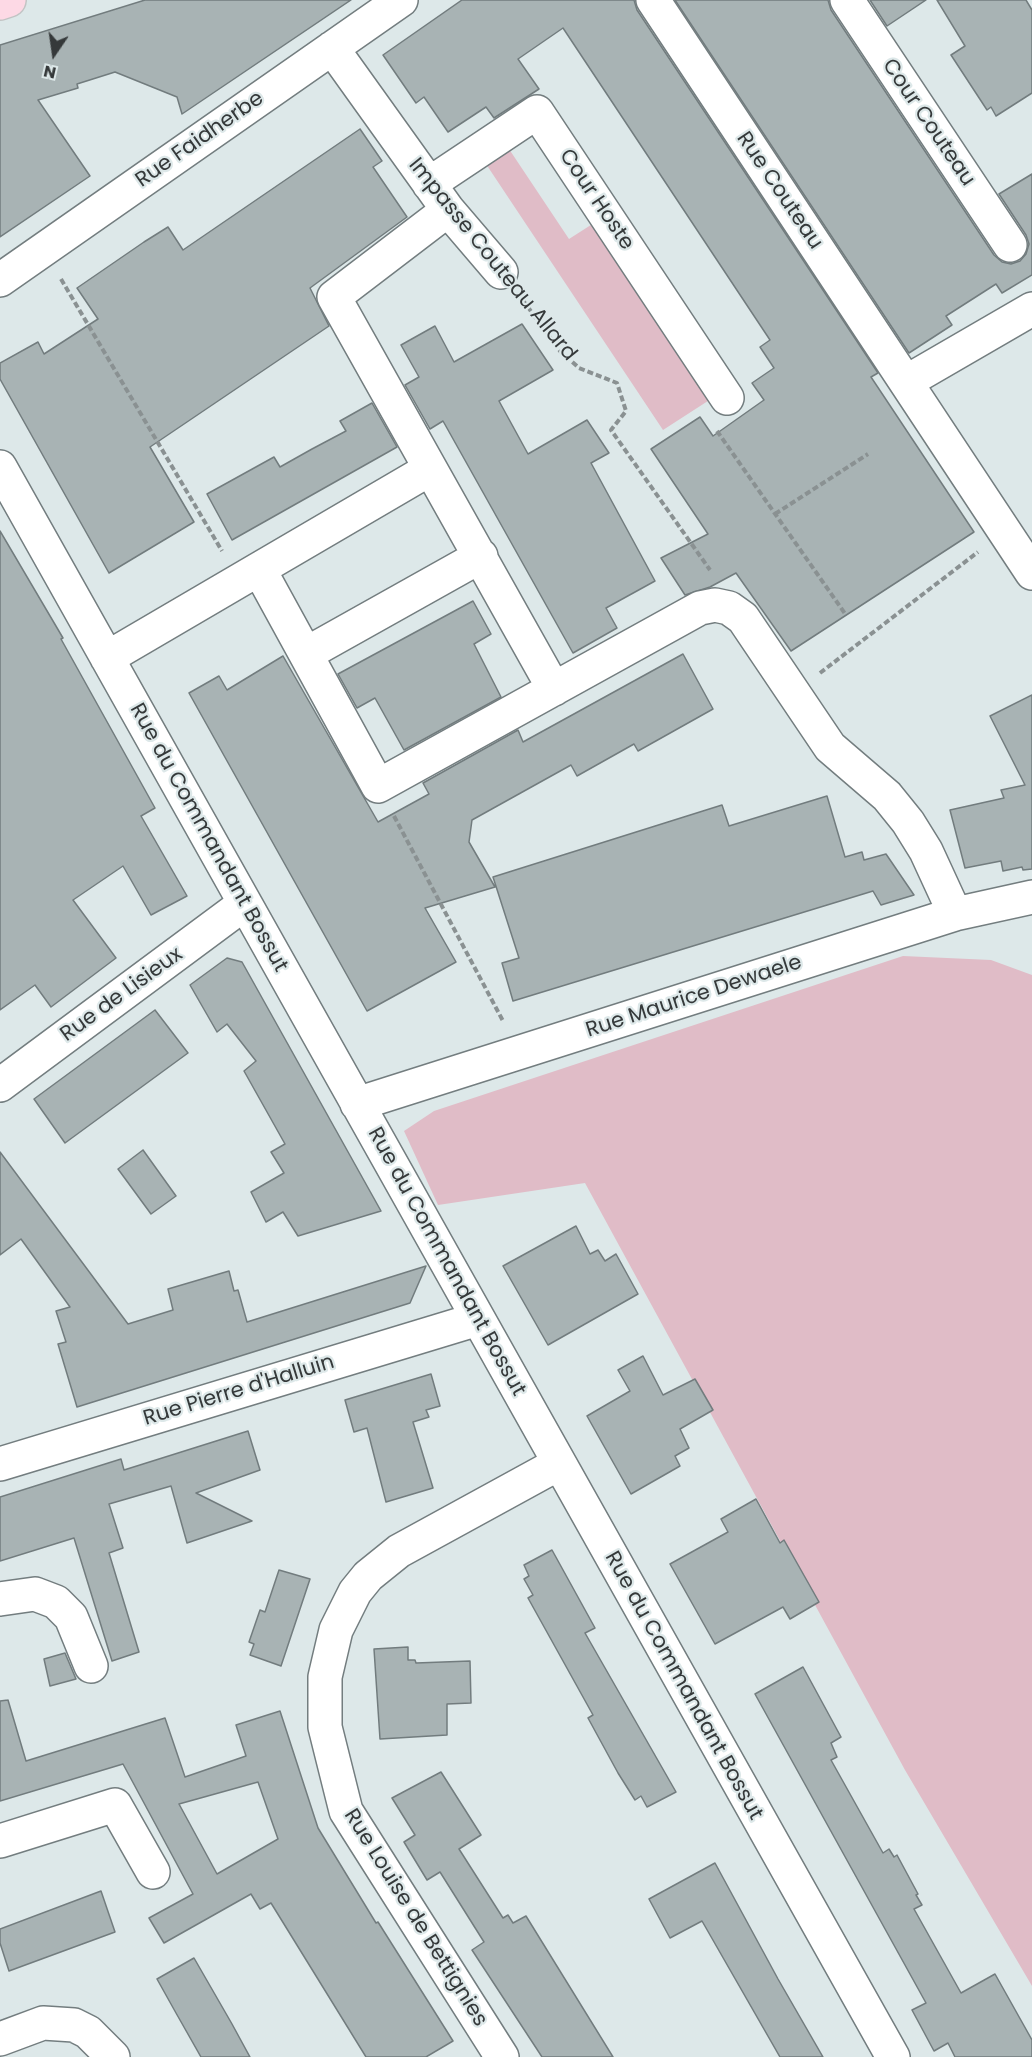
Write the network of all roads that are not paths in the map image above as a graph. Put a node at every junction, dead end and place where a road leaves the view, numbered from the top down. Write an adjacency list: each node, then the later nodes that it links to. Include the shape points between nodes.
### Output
1 (9, 0): 5 (main road)
2 (401, 0): 6 (street, Rue Faidherbe)
3 (653, 0): 12 (street, Rue Couteau)
4 (847, 0): 8 (street, Cour Couteau)
5 (0, 3)
6 (332, 48): 7 (street, Impasse Couteau Allard); 10 (street, Rue Faidherbe)
7 (439, 197): 9 (street, Impasse Couteau Allard); 13 (street, Cour Hoste, via 537,112); 15 (street, via 334,297)
8 (1010, 245)
9 (501, 272)
10 (0, 280)
11 (1032, 309): 12 (street)
12 (906, 382): 17 (street, Rue Couteau)
13 (719, 410)
14 (0, 466): 20 (street, Rue du Commandant Bossut)
15 (430, 469): 16 (street); 18 (street)
16 (481, 556): 19 (street); 21 (street)
17 (1032, 573)
18 (249, 575): 19 (street); 20 (street)
19 (306, 654): 21 (street, via 378,786)
20 (107, 658): 23 (street, Rue du Commandant Bossut)
21 (554, 689): 24 (street, via 700,608 729,608 742,618 830,747 887,796 908,822)
22 (1032, 897): 24 (street, Rue Maurice Dewaele)
23 (244, 904): 25 (street, Rue de Lisieux); 26 (street, Rue du Commandant Bossut)
24 (955, 914): 26 (street, Rue Maurice Dewaele)
25 (0, 1085)
26 (357, 1104): 27 (street, Rue du Commandant Bossut)
27 (478, 1319): 28 (street, Rue Pierre d'Halluin); 29 (street, Rue du Commandant Bossut)
28 (0, 1464)
29 (558, 1464): 36 (street, Rue Louise de Bettignies, via 399,1551 368,1576 355,1592 336,1630 325,1677 325,1727 346,1811); 37 (street, Rue du Commandant Bossut)
30 (0, 1599): 31 (street, via 35,1594 56,1602 71,1617)
31 (91, 1666)
32 (0, 1841): 33 (street, via 115,1805)
33 (153, 1872)
34 (0, 2039): 35 (street, via 43,2023 74,2025 88,2032)
35 (113, 2057)
36 (502, 2057)
37 (893, 2057)

